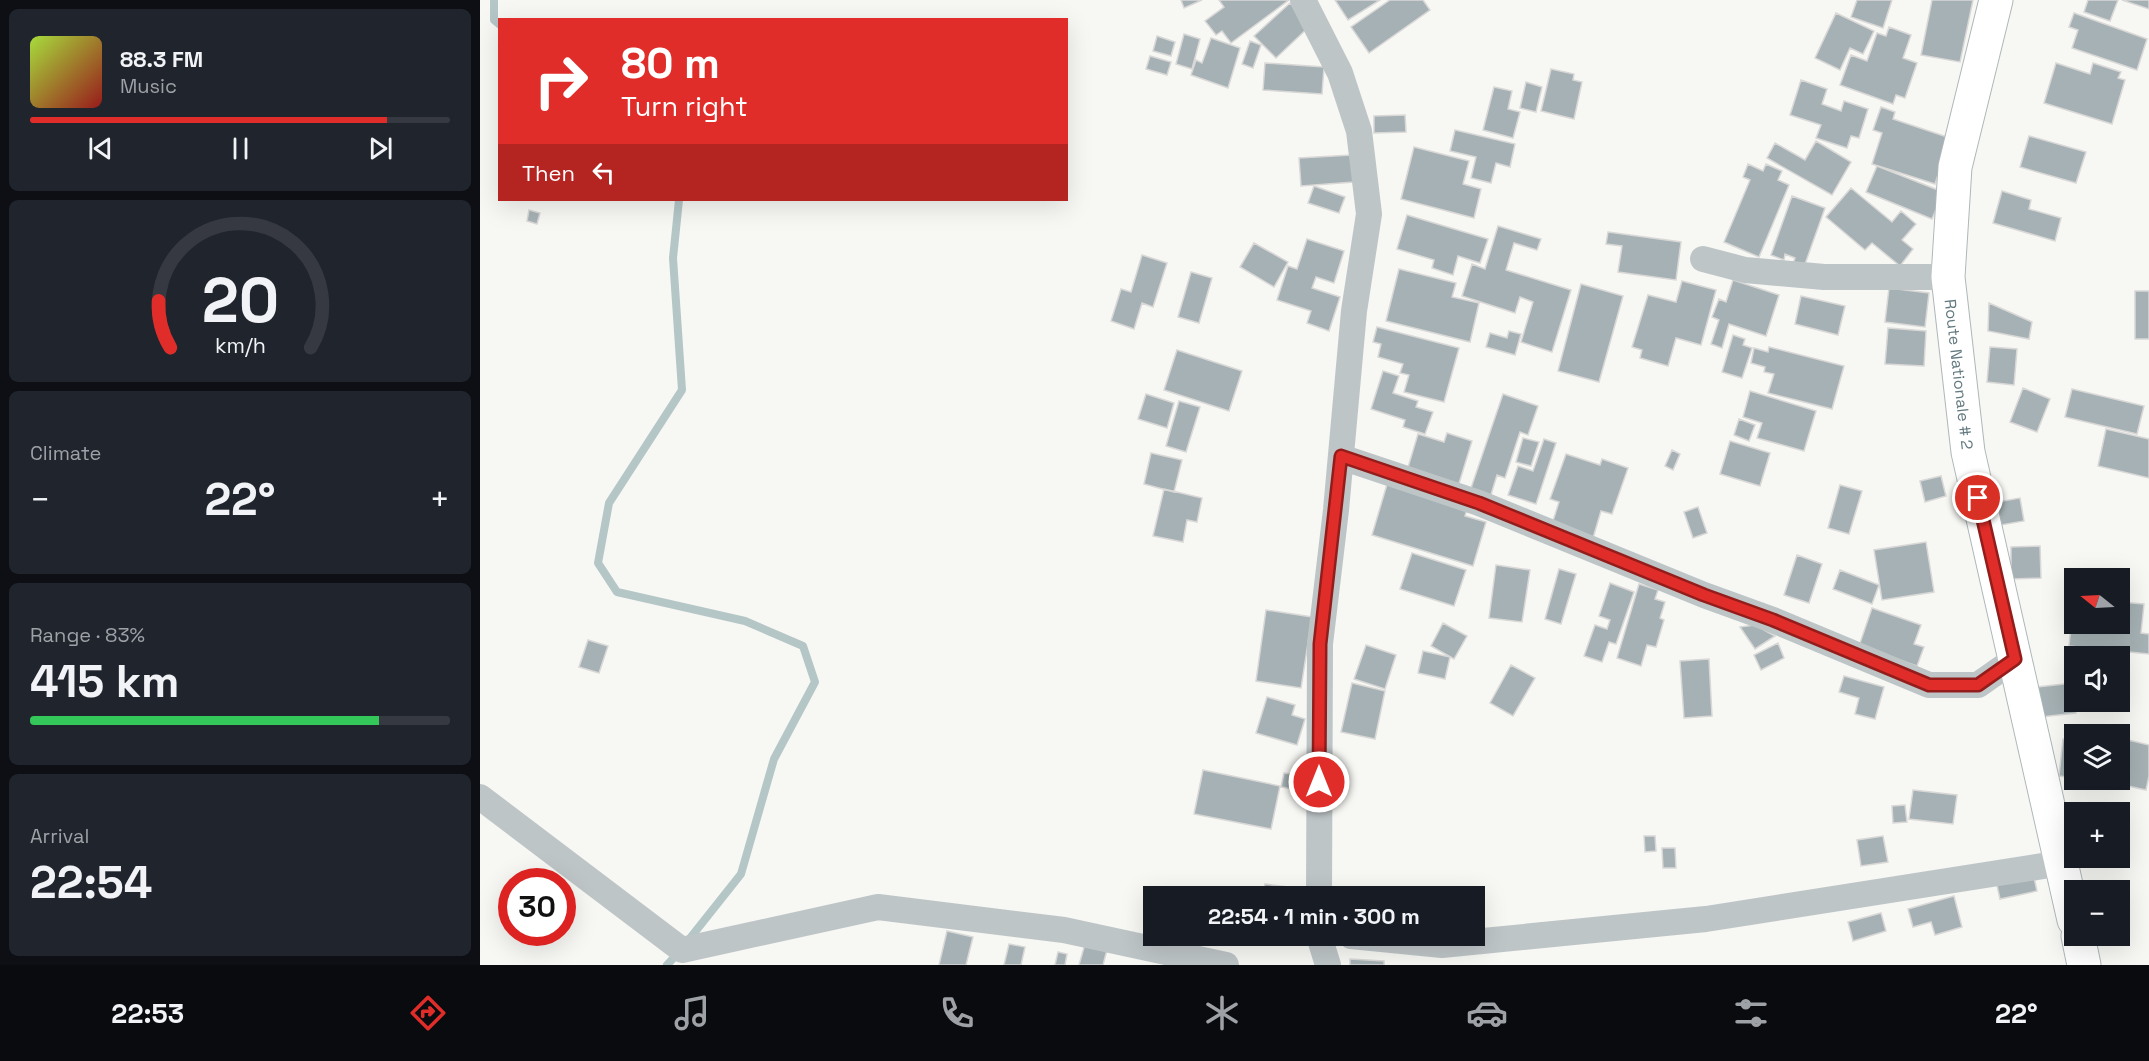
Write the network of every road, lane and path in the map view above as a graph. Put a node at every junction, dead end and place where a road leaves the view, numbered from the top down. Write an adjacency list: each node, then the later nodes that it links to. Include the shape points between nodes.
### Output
1 (1303, 0): 5 (street, via 1340,73 1359,131 1370,214 1354,311)
2 (1996, 0): 4 (main road, Route Nationale # 2, via 1955,167)
3 (1703, 259): 4 (street, via 1745,270 1824,277)
4 (1948, 277): 6 (main road, Route Nationale # 2, via 1968,452)
5 (1341, 456): 6 (street, via 1479,503 1929,685 1978,685); 10 (street, via 1320,644)
6 (2015, 659): 8 (main road, Route Nationale # 2)
7 (480, 797): 14 (street, via 682,950 878,907 1064,930)
8 (2062, 863): 9 (main road, Route Nationale # 2); 11 (street, via 1706,919)
9 (2066, 880)
10 (1318, 886)
11 (1485, 941)
12 (1322, 946): 15 (street)
13 (2080, 946): 16 (main road)
14 (1226, 965)
15 (1328, 965)
16 (2084, 965)

